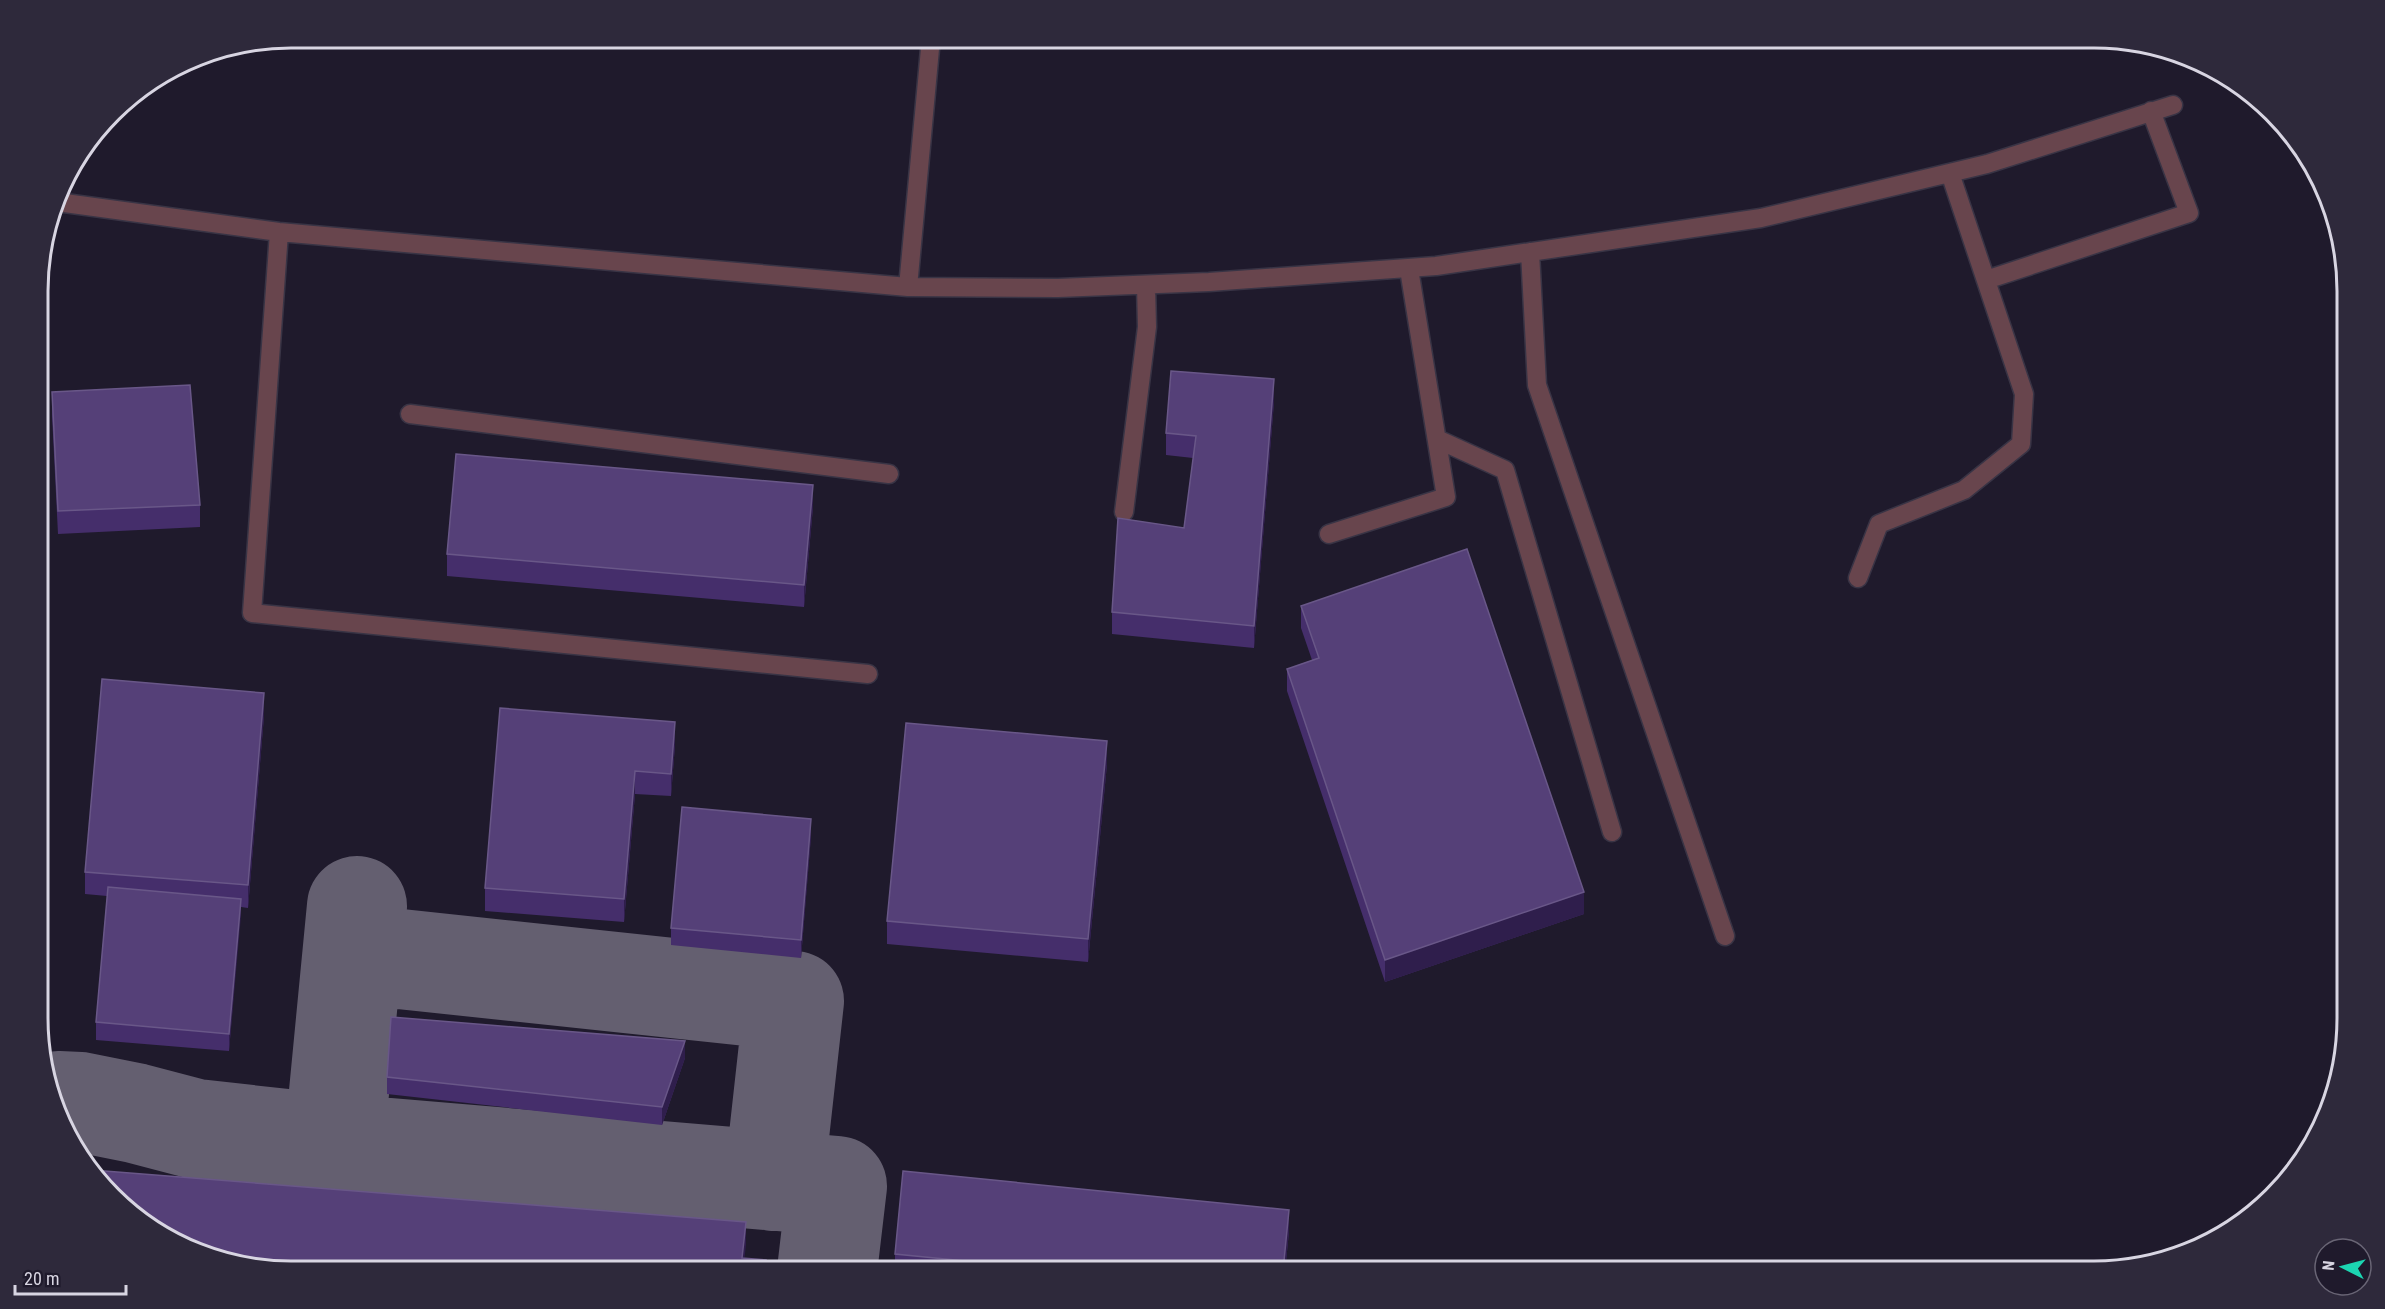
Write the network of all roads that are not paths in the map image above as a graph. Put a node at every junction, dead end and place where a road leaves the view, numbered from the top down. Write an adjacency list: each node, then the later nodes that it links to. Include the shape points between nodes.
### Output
1 (930, 48): 11 (lane)
2 (2173, 105): 3 (lane)
3 (2151, 111): 4 (lane); 9 (lane, via 2189,213)
4 (1950, 173): 7 (lane, via 1761,218); 9 (lane)
5 (64, 203): 6 (lane)
6 (279, 232): 11 (lane); 18 (lane, via 252,613)
7 (1530, 252): 8 (lane); 20 (lane, via 1537,385)
8 (1409, 269): 10 (lane); 13 (lane)
9 (1986, 280): 17 (lane, via 2024,394 2021,444 1964,490 1879,524)
10 (1146, 285): 11 (lane); 15 (lane, via 1147,327)
11 (908, 287)
12 (410, 414): 14 (lane)
13 (1437, 439): 16 (lane, via 1446,497); 19 (lane, via 1505,470)
14 (889, 474)
15 (1124, 512)
16 (1329, 534)
17 (1858, 578)
18 (868, 674)
19 (1612, 832)
20 (1725, 936)

